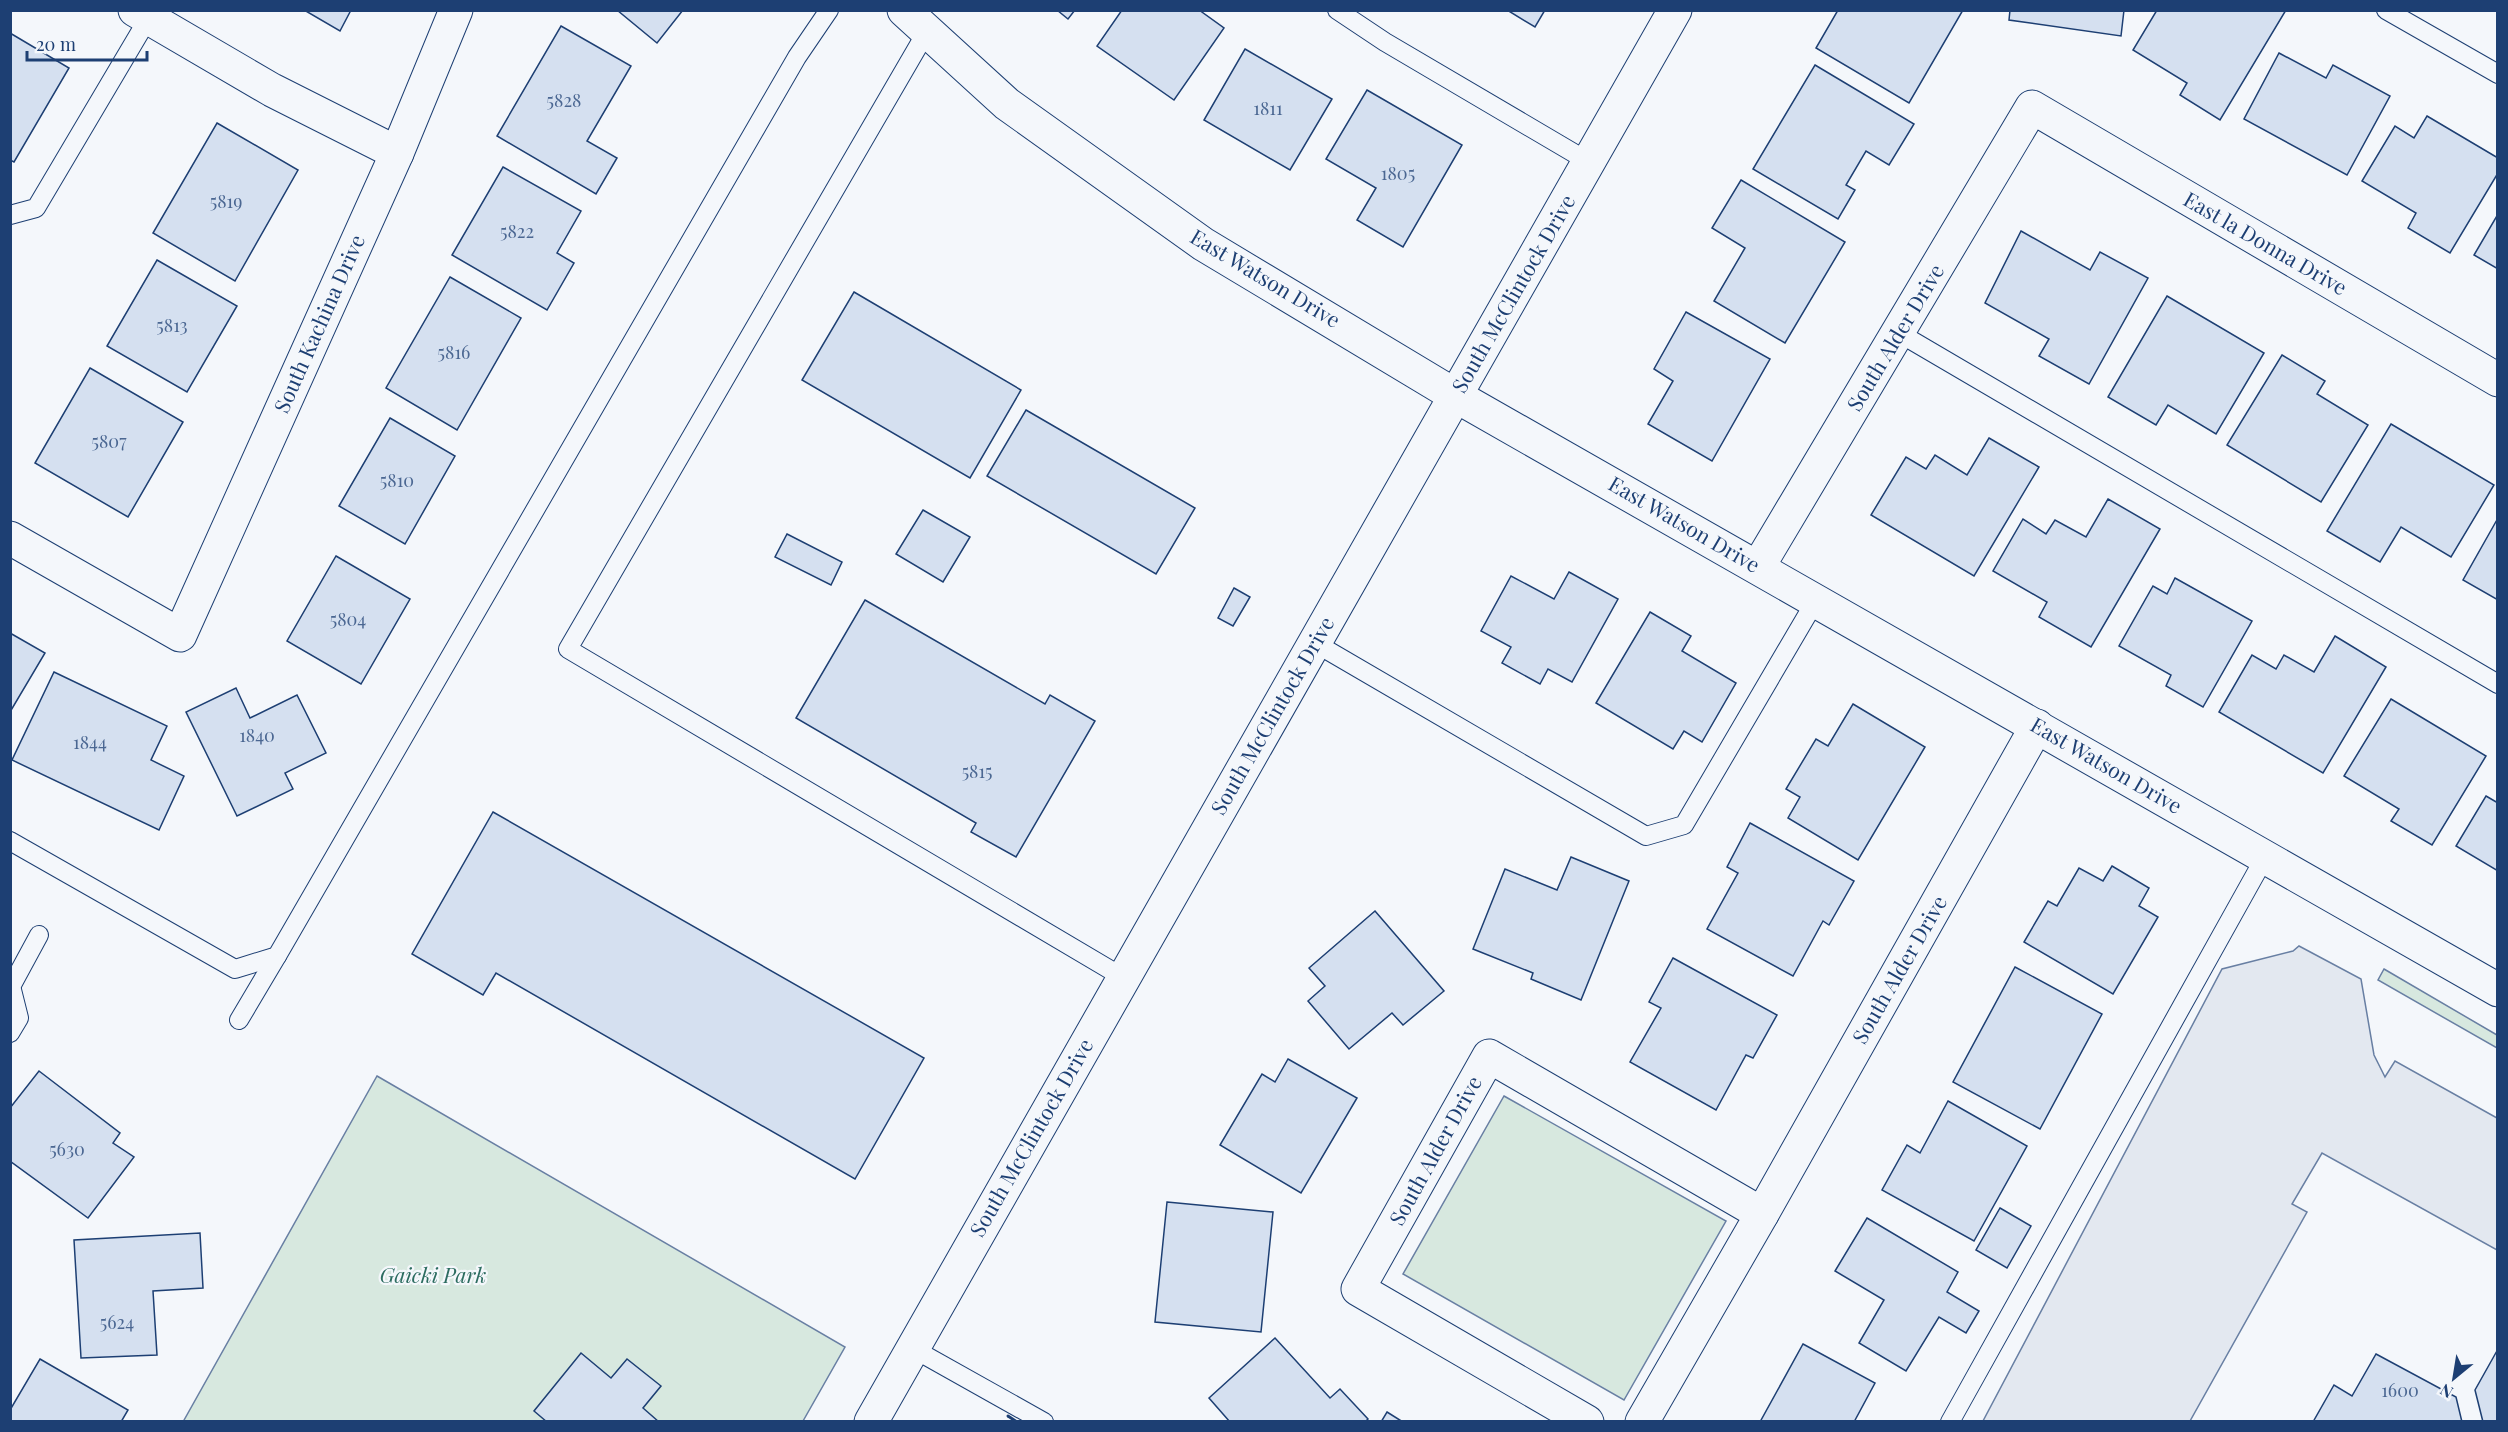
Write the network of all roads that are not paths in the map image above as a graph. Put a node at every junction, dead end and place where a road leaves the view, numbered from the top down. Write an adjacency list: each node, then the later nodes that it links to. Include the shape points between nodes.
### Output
1 (456, 10): 10 (street, South Kachina Drive)
2 (829, 10): 25 (lane, via 798,57)
3 (1337, 10): 11 (lane)
4 (1675, 10): 11 (street, South McClintock Drive)
5 (2386, 10): 8 (lane)
6 (145, 14): 10 (street, via 272,90); 12 (lane, via 36,208)
7 (915, 21): 15 (street, East Watson Drive, via 1007,104 1203,244); 26 (lane, via 568,649)
8 (2498, 74)
9 (2032, 107): 13 (street, South Alder Drive); 14 (street, East la Donna Drive)
10 (397, 153): 16 (street, South Kachina Drive, via 180,635)
11 (1589, 162): 15 (street, South McClintock Drive)
12 (10, 215)
13 (1899, 333): 17 (street, South Alder Drive); 20 (lane)
14 (2498, 380)
15 (1456, 396): 17 (street, East Watson Drive); 19 (street, South McClintock Drive)
16 (10, 538)
17 (1758, 567): 18 (street, East Watson Drive)
18 (1816, 600): 19 (lane, via 1684,825 1646,836); 21 (street, East Watson Drive)
19 (1315, 643): 26 (street, South McClintock Drive)
20 (2498, 684)
21 (2037, 726): 23 (street, East Watson Drive); 31 (street, South Alder Drive)
22 (10, 841): 25 (lane, via 235,969)
23 (2265, 856): 28 (street, East Watson Drive); 37 (lane)
24 (39, 935): 27 (lane)
25 (277, 956): 29 (lane)
26 (1124, 978): 32 (street, South McClintock Drive)
27 (12, 982): 30 (lane, via 19,1018)
28 (2498, 990)
29 (239, 1020)
30 (10, 1033)
31 (1762, 1214): 35 (street, South Alder Drive, via 1489,1056 1358,1289); 36 (street, South Alder Drive)
32 (912, 1348): 33 (street, South McClintock Drive); 34 (lane)
33 (871, 1422)
34 (1044, 1422)
35 (1587, 1422)
36 (1642, 1422)
37 (1950, 1422)

